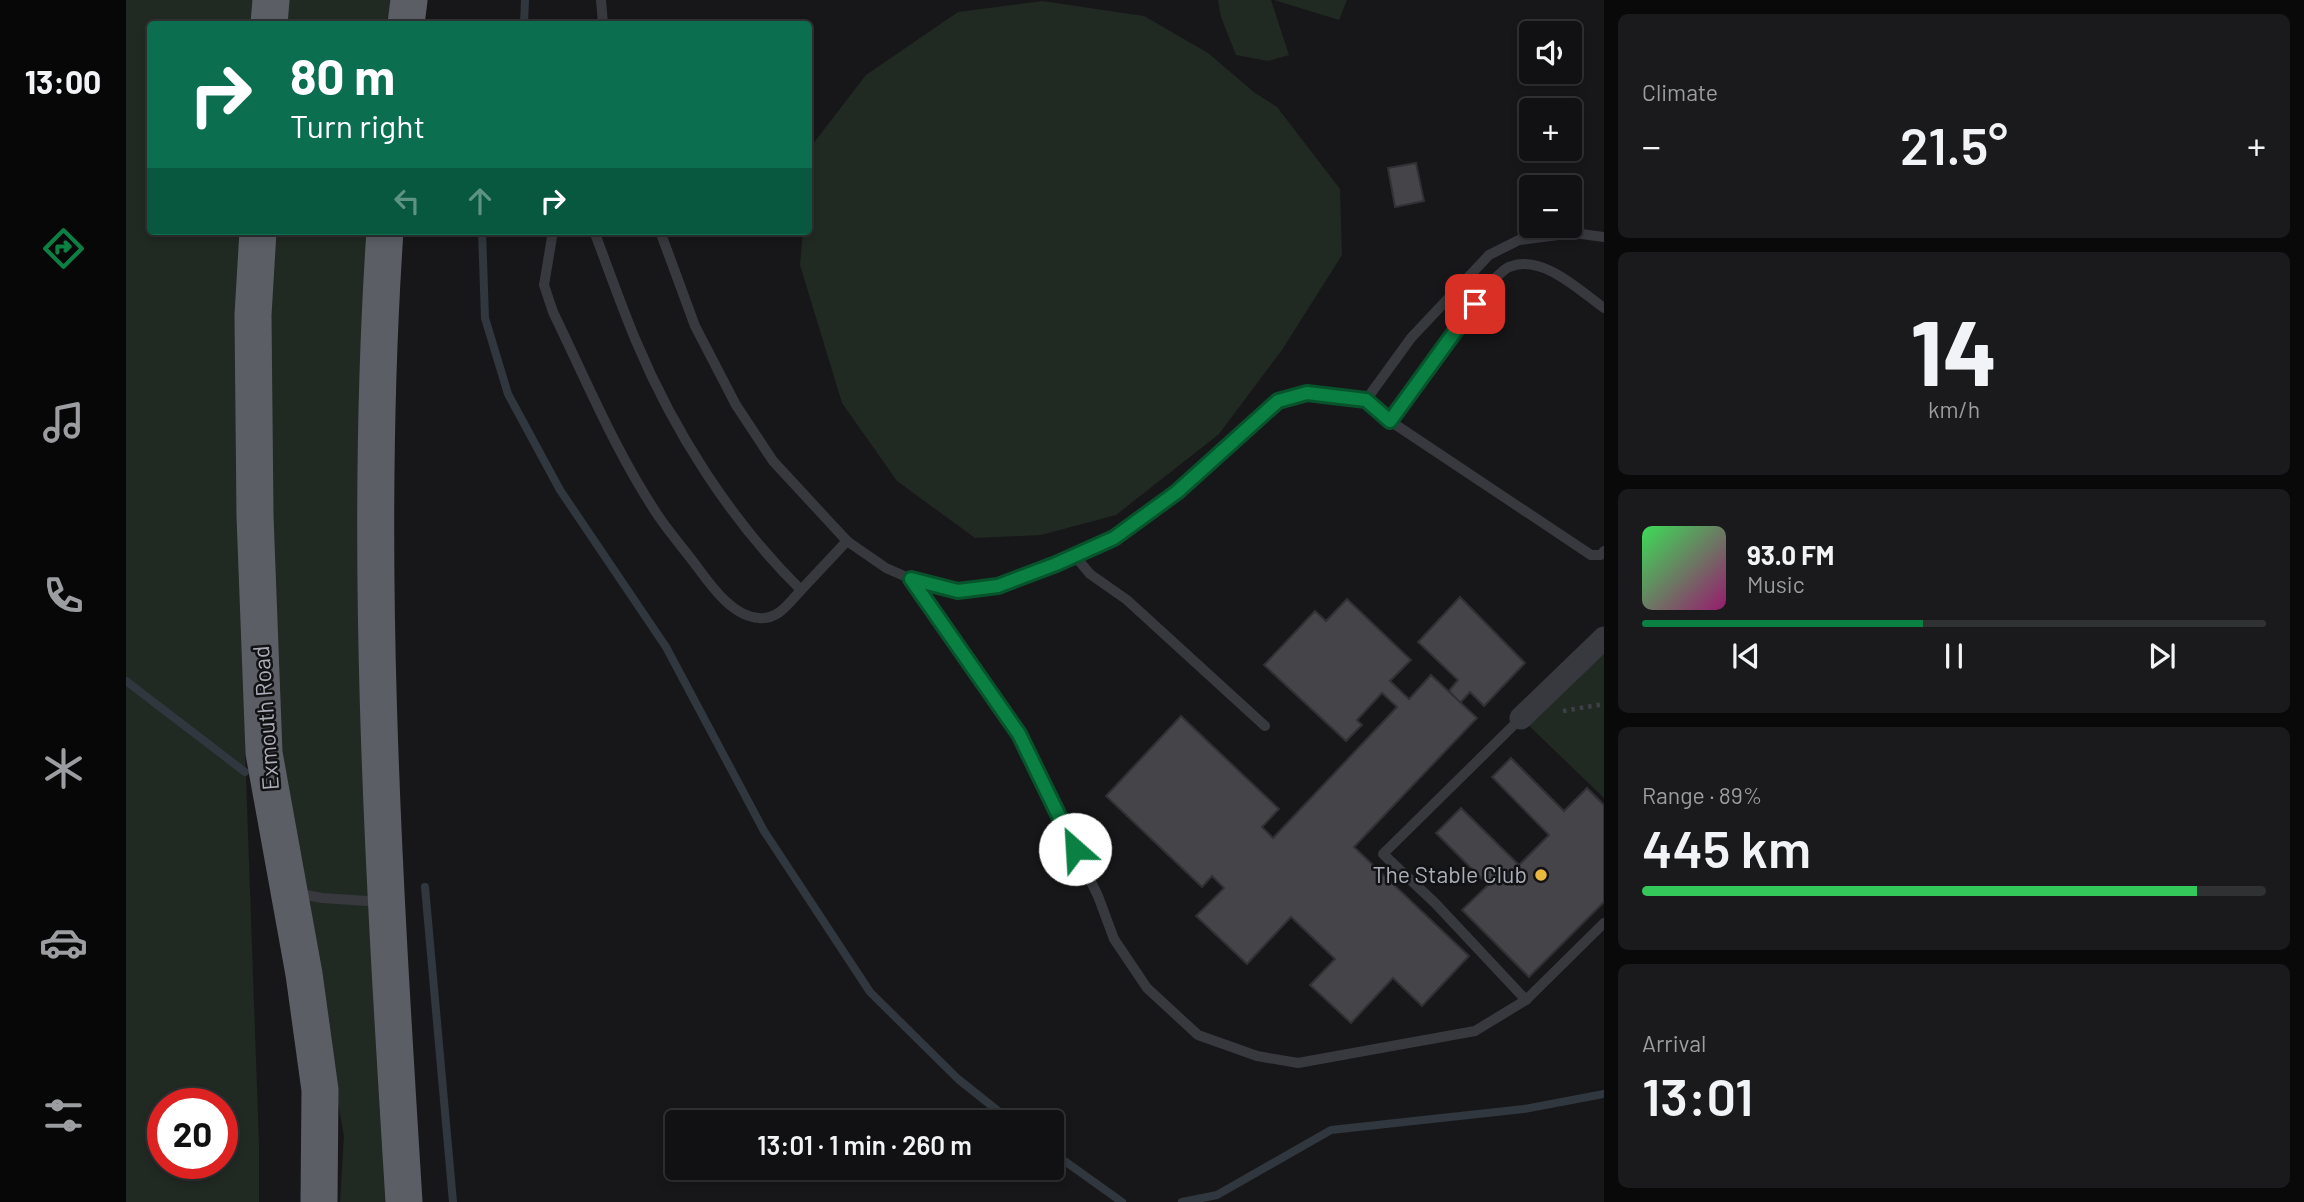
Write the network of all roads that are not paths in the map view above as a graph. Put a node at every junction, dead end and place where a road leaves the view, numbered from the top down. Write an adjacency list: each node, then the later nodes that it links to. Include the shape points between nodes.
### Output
1 (271, 0): 4 (highway)
2 (409, 0): 5 (highway)
3 (601, 0): 6 (lane)
4 (270, 21)
5 (406, 21)
6 (603, 21)
7 (258, 235): 24 (highway, Exmouth Road, via 253,315 264,753)
8 (385, 235): 25 (highway, via 374,538)
9 (552, 235): 20 (lane, via 544,285 553,312 659,517 713,588 740,612 772,617)
10 (596, 235): 20 (lane, via 637,343 677,424 749,533)
11 (661, 235): 16 (lane, via 695,327 736,405 774,461)
12 (1604, 237): 14 (lane, via 1574,233 1519,240 1489,255 1411,338)
13 (1604, 308): 15 (lane, via 1545,267 1509,267 1492,281)
14 (1366, 400): 15 (lane); 18 (lane, via 1307,393 1278,401 1177,492 1114,538)
15 (1390, 421): 17 (lane, via 1591,555)
16 (847, 541): 19 (lane); 20 (lane)
17 (1604, 551)
18 (1075, 556): 19 (lane, via 998,586 958,591); 23 (lane)
19 (911, 579): 27 (lane, via 1019,734 1098,895 1114,939 1147,988 1198,1035 1257,1056 1298,1063 1475,1031)
20 (801, 590)
21 (1604, 638): 22 (street)
22 (1521, 718): 27 (lane, via 1383,854 1435,902)
23 (1265, 726)
24 (288, 891): 25 (lane); 28 (highway, Exmouth Road, via 320,1090)
25 (386, 902): 29 (highway)
26 (1604, 923): 27 (lane)
27 (1526, 1000)
28 (319, 1202)
29 (404, 1202)

